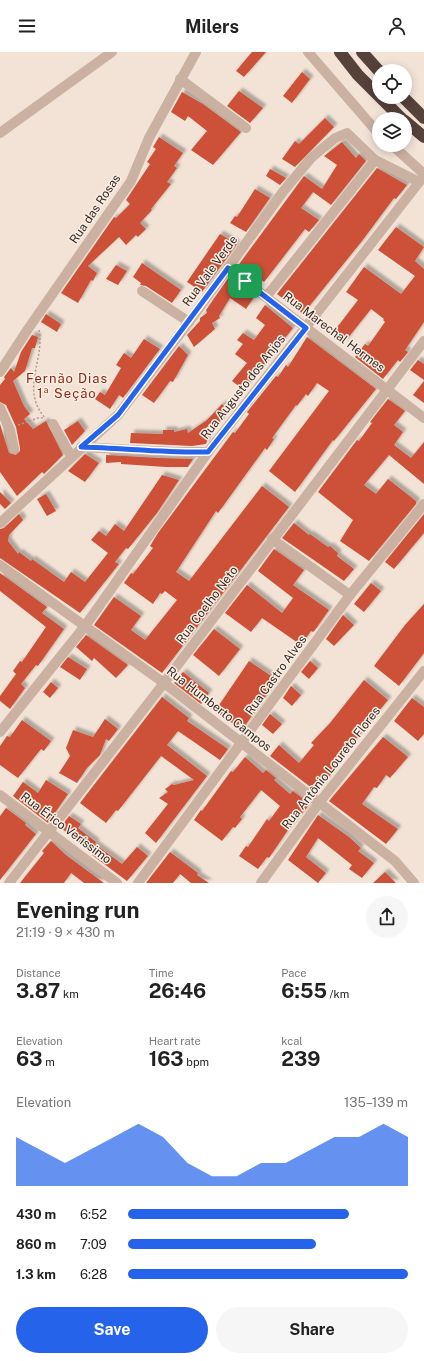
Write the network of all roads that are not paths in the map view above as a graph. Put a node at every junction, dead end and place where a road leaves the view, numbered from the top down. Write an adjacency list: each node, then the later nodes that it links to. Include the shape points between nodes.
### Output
1 (112, 52): 14 (street)
2 (196, 52): 7 (street, Rua das Rosas)
3 (308, 52): 11 (street)
4 (340, 52): 9 (highway, via 358,76)
5 (362, 52): 6 (highway)
6 (373, 64)
7 (180, 78): 13 (street); 25 (street, Rua das Rosas, via 149,138 131,181)
8 (411, 104): 10 (highway)
9 (395, 112)
10 (424, 118)
11 (372, 126)
12 (412, 127): 15 (highway)
13 (246, 128)
14 (0, 133)
15 (424, 137)
16 (399, 152): 18 (street)
17 (375, 160): 18 (street); 19 (street, Rua Vale Verde, via 347,134 335,138 311,158 282,193); 21 (street)
18 (422, 177): 23 (street, Rua Augusto dos Anjos)
19 (228, 268): 21 (street, Rua Marechal Hermes); 22 (street, Rua Vale Verde)
20 (142, 291): 22 (street)
21 (266, 297): 23 (street, Rua Marechal Hermes)
22 (189, 322): 30 (street, Rua Vale Verde, via 118,415)
23 (306, 328): 26 (street, Rua Marechal Hermes); 32 (street, Rua Augusto dos Anjos)
24 (424, 341): 26 (street, Rua Coelho Neto)
25 (0, 372)
26 (388, 390): 28 (street, Rua Marechal Hermes); 36 (street, Rua Coelho Neto)
27 (0, 408): 31 (street, via 10,430)
28 (424, 418)
29 (49, 421): 33 (street)
30 (81, 447): 32 (street, via 139,449 167,453); 33 (street, Rua Vale Verde)
31 (14, 449)
32 (208, 452): 39 (street, Rua Augusto dos Anjos)
33 (71, 456): 35 (street, Rua Vale Verde)
34 (424, 504): 38 (street, Rua Castro Alves)
35 (0, 523)
36 (272, 539): 38 (street); 41 (street, Rua Coelho Neto)
37 (0, 565): 39 (street, Rua Humberto Campos)
38 (350, 595): 43 (street, Rua Castro Alves)
39 (85, 626): 41 (street, Rua Humberto Campos); 42 (street, Rua Augusto dos Anjos)
40 (424, 671): 45 (street, Rua Antônio Loureto Flores)
41 (164, 683): 43 (street, Rua Humberto Campos); 46 (street, Rua Coelho Neto)
42 (0, 732)
43 (242, 743): 45 (street, Rua Humberto Campos); 49 (street, Rua Castro Alves)
44 (0, 795): 46 (street, Rua Érico Veríssimo)
45 (319, 803): 50 (street, Rua Antônio Loureto Flores); 51 (street, Rua Humberto Campos, via 395,861)
46 (48, 831): 47 (street, Rua Coelho Neto); 48 (street, Rua Érico Veríssimo)
47 (9, 883)
48 (117, 883)
49 (138, 883)
50 (261, 883)
51 (414, 883)

